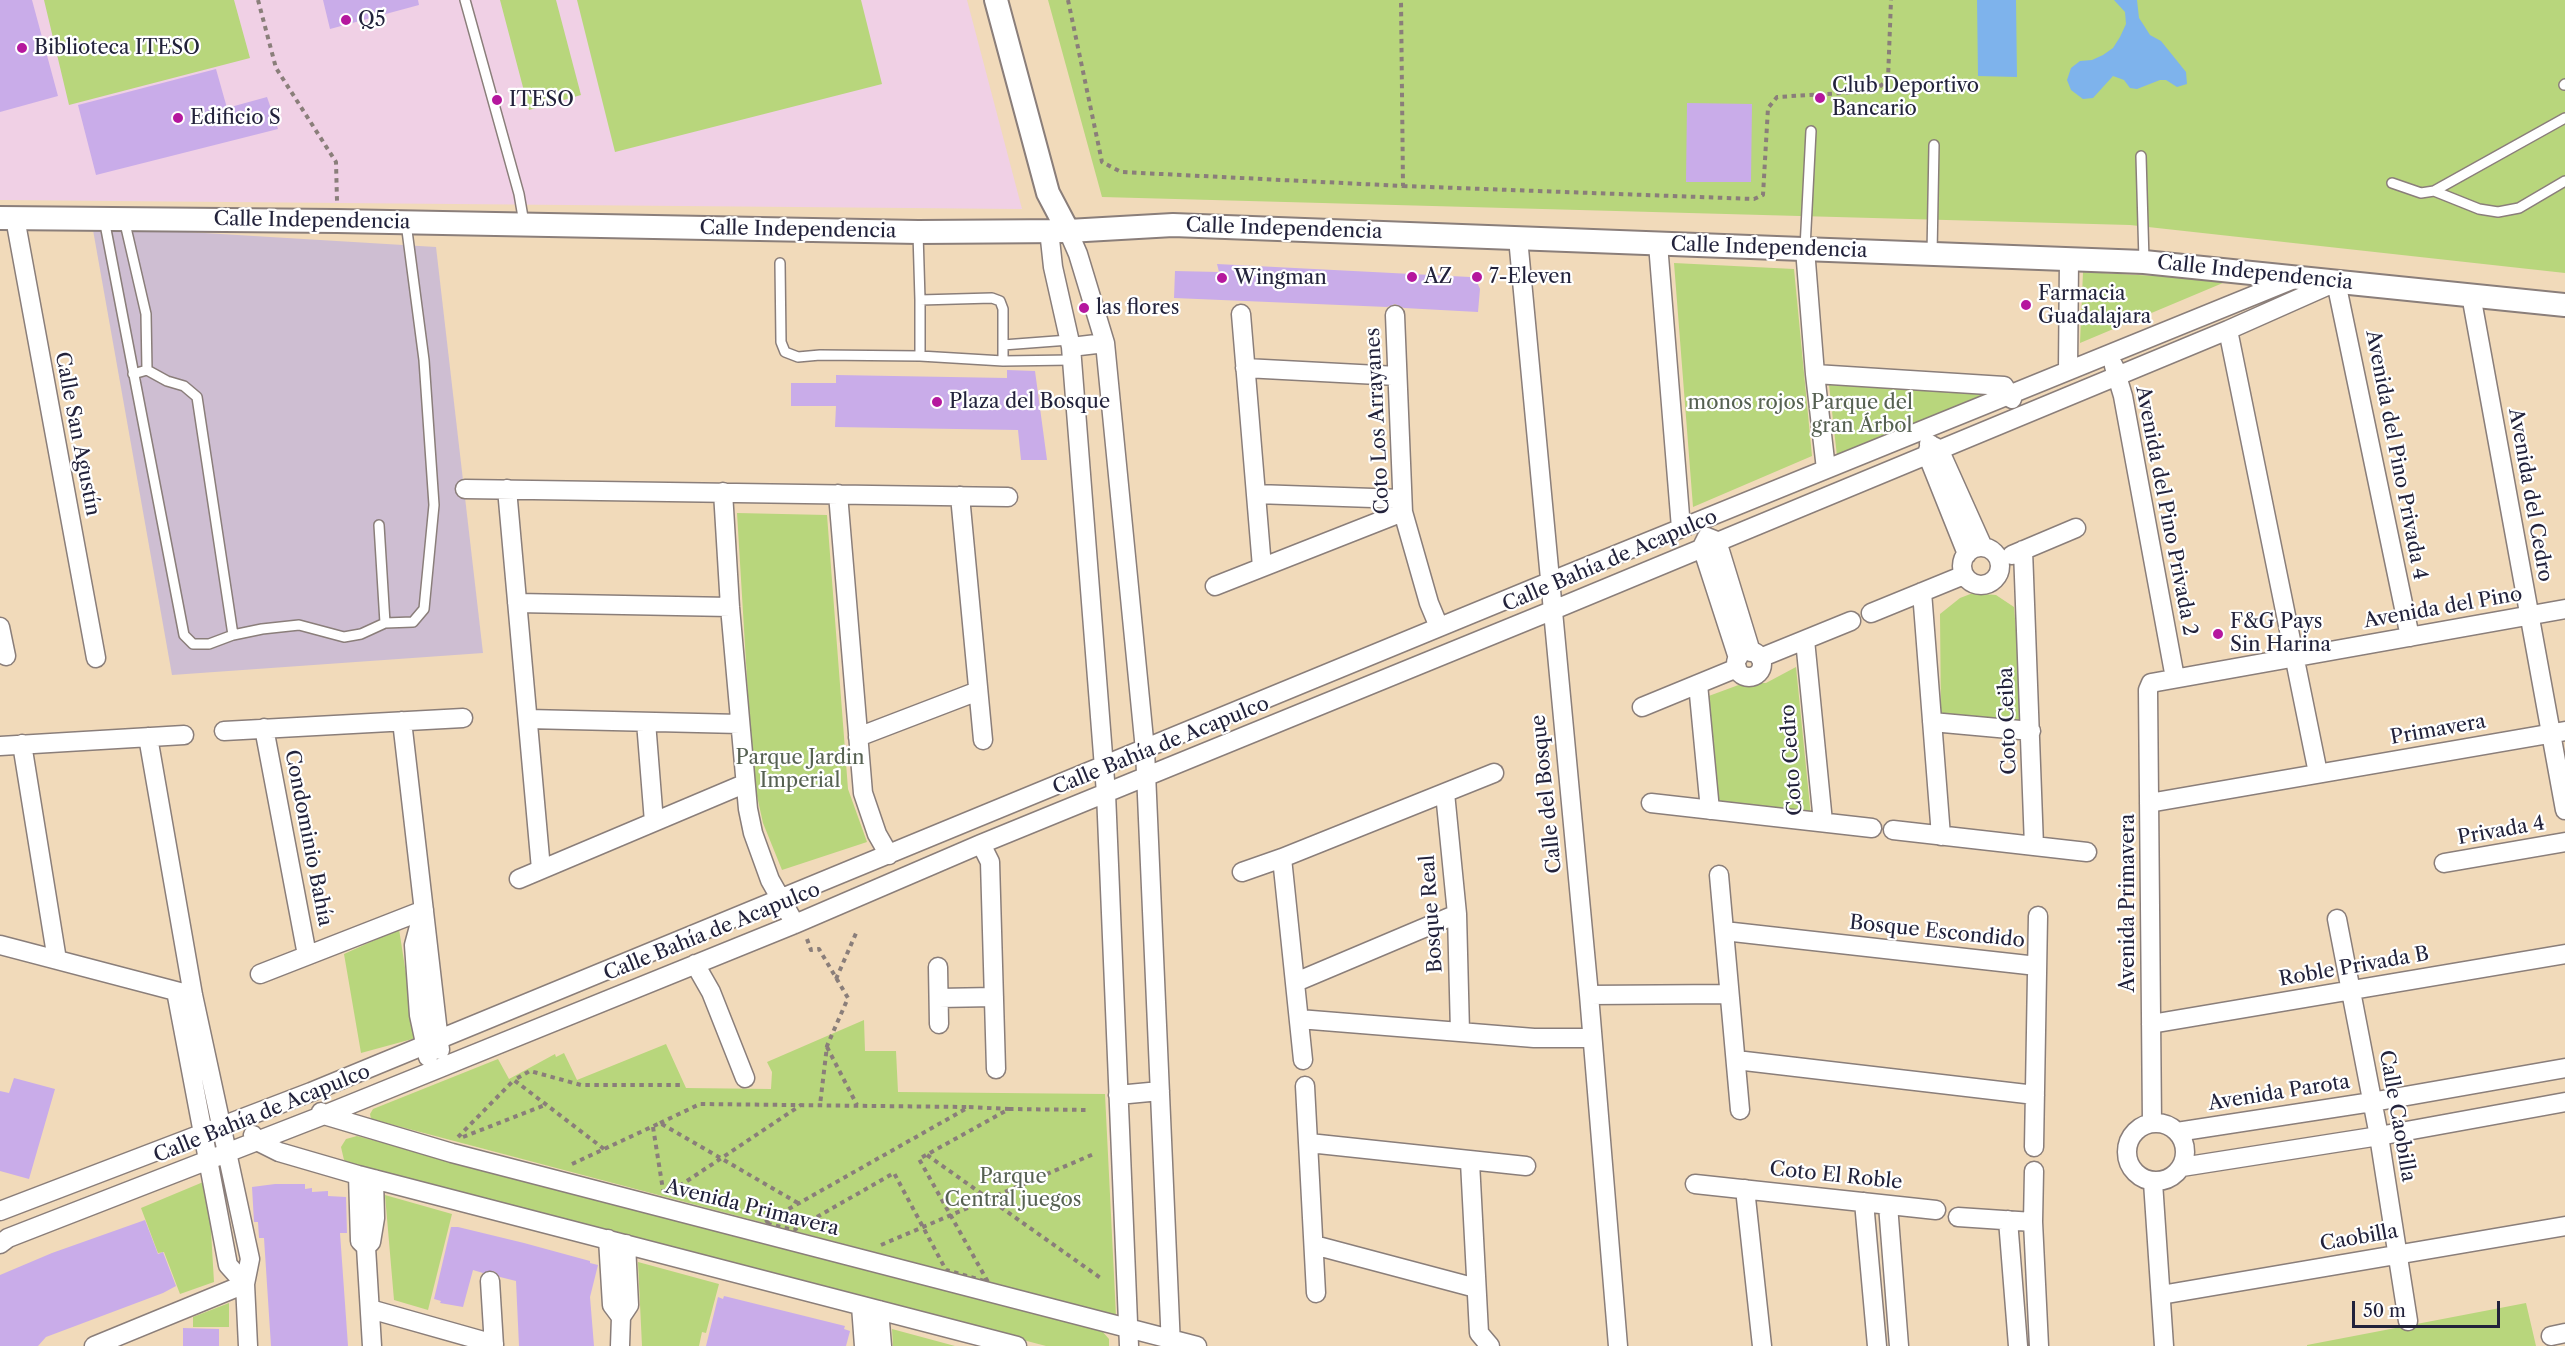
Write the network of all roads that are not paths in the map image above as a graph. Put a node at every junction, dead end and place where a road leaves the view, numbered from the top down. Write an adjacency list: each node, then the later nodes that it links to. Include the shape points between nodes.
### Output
1 (465, 0): 13 (lane)
2 (996, 0): 14 (street)
3 (2565, 118): 9 (lane)
4 (1811, 131): 18 (lane)
5 (1934, 145): 19 (lane)
6 (2141, 156): 21 (lane)
7 (2565, 181): 9 (lane, via 2518,208 2498,212 2479,209)
8 (2392, 183): 9 (lane, via 2421,193)
9 (2434, 191)
10 (7, 218): 11 (street, Calle Independencia); 82 (street, Calle San Agustín)
11 (114, 219): 12 (street, Calle Independencia); 38 (lane, via 146,314); 40 (lane)
12 (406, 223): 13 (street, Calle Independencia); 75 (lane, via 424,360 434,506 424,609 413,622)
13 (525, 226): 15 (street, Calle Independencia)
14 (1058, 230): 15 (street, Calle Independencia); 16 (street, Calle Independencia, via 1173,225); 31 (street, via 1078,254); 33 (street, via 1053,267)
15 (918, 232): 26 (lane)
16 (1518, 238): 17 (street, Calle Independencia); 64 (street, Calle del Bosque)
17 (1658, 244): 18 (street, Calle Independencia); 57 (street)
18 (1805, 249): 19 (street, Calle Independencia); 41 (street)
19 (1932, 254): 20 (street, Calle Independencia)
20 (2069, 259): 21 (street, Calle Independencia); 39 (street)
21 (2144, 262): 23 (street, Calle Independencia)
22 (780, 263): 35 (lane, via 781,342 785,352 798,357)
23 (2301, 277): 24 (street, Calle Independencia); 34 (street, Calle Bahía de Acapulco)
24 (2336, 282): 25 (street, Calle Independencia); 30 (street, Calle Bahía de Acapulco); 79 (street, Avenida del Pino Privada 4)
25 (2471, 295): 27 (street, Calle Independencia); 73 (street, Avenida del Cedro)
26 (920, 300): 32 (lane, via 1000,301 1004,309); 35 (lane)
27 (2565, 305)
28 (1240, 314): 37 (street)
29 (1395, 315): 42 (street, Coto Los Arrayanes)
30 (2228, 330): 43 (street, Calle Bahía de Acapulco); 84 (street)
31 (1105, 343): 33 (street); 106 (street)
32 (1003, 345): 33 (lane); 36 (lane)
33 (1070, 349): 36 (lane); 107 (street)
34 (2110, 352): 39 (street, Calle Bahía de Acapulco); 43 (street, Avenida del Pino Privada 2)
35 (921, 356): 36 (lane)
36 (1003, 361)
37 (1245, 368): 42 (street); 52 (street)
38 (147, 370): 40 (lane); 78 (lane, via 184,386 197,397)
39 (2068, 370): 44 (street, Calle Bahía de Acapulco)
40 (133, 374): 78 (lane, via 184,635 193,644 209,644)
41 (1815, 374): 44 (street, via 2004,386); 47 (street)
42 (1397, 376): 55 (street, Coto Los Arrayanes)
43 (2117, 376): 45 (street, Calle Bahía de Acapulco); 85 (street, Avenida del Pino Privada 2)
44 (2010, 394): 45 (street); 46 (street, Calle Bahía de Acapulco)
45 (2019, 416): 46 (street, Calle Bahía de Acapulco)
46 (1930, 444): 47 (street, Calle Bahía de Acapulco); 59 (street, Calle Bahía de Acapulco); 60 (street)
47 (1826, 469): 59 (street, Calle Bahía de Acapulco)
48 (465, 489): 49 (street)
49 (507, 489): 50 (street); 68 (street)
50 (723, 492): 51 (street); 69 (street)
51 (838, 494): 53 (street); 101 (street)
52 (1256, 494): 55 (street); 61 (street)
53 (960, 496): 54 (street); 88 (street)
54 (1008, 496)
55 (1403, 505): 61 (street); 77 (street, Coto Los Arrayanes)
56 (379, 525): 75 (lane)
57 (1681, 528): 59 (street, Calle Bahía de Acapulco); 64 (street, Calle Bahía de Acapulco)
58 (2076, 528): 67 (street, Coto Ceiba, via 2017,553)
59 (1707, 536): 71 (street, Calle Bahía de Acapulco); 83 (street)
60 (1975, 550): 62 (street, via 1990,549 1998,557); 63 (street, via 1962,565)
61 (1262, 567): 65 (street)
62 (1998, 574): 63 (street, via 1992,582 1982,585 1972,584); 67 (street)
63 (1964, 575): 66 (street)
64 (1549, 582): 71 (street, Calle del Bosque); 77 (street, Calle Bahía de Acapulco)
65 (1215, 586)
66 (1922, 592): 72 (street); 94 (street)
67 (2027, 594): 98 (street, Coto Ceiba)
68 (517, 603): 69 (street); 91 (street)
69 (730, 607): 95 (street)
70 (2565, 609): 73 (street, Avenida del Pino)
71 (1551, 611): 110 (street, Calle Bahía de Acapulco); 154 (street, Calle del Bosque)
72 (1871, 613)
73 (2529, 615): 79 (street, Avenida del Pino); 99 (street, Avenida del Cedro)
74 (1851, 621): 80 (street)
75 (385, 622): 78 (lane, via 361,634 344,637 299,625)
76 (0, 627): 81 (street)
77 (1439, 627): 106 (street, Calle Bahía de Acapulco)
78 (233, 635)
79 (2410, 637): 84 (street, Avenida del Pino)
80 (1804, 640): 83 (street); 119 (street, Coto Cedro)
81 (6, 656)
82 (96, 658)
83 (1747, 659): 87 (street)
84 (2295, 659): 85 (street, Avenida del Pino); 109 (street)
85 (2175, 678): 86 (street, Avenida del Pino)
86 (2151, 683): 115 (street, Avenida Primavera)
87 (1698, 684): 89 (street); 116 (street)
88 (978, 691): 101 (street); 103 (street)
89 (1642, 707)
90 (463, 718): 92 (street, Condominio Bahía)
91 (528, 719): 93 (street); 130 (street)
92 (402, 721): 96 (street, Condominio Bahía); 135 (street)
93 (646, 722): 95 (street); 118 (street)
94 (1932, 722): 98 (street); 122 (street)
95 (740, 724): 111 (street)
96 (264, 728): 97 (street, Condominio Bahía); 143 (street, Condominio Bahía)
97 (224, 731)
98 (2031, 731): 125 (street, Coto Ceiba)
99 (2558, 732): 109 (street, Primavera); 117 (street, Avenida del Cedro)
100 (184, 735): 102 (street)
101 (858, 737): 127 (street, via 867,809)
102 (148, 738): 104 (street); 152 (street)
103 (982, 740)
104 (22, 744): 105 (street); 144 (street)
105 (0, 746)
106 (1144, 750): 107 (street, Calle Bahía de Acapulco); 110 (street)
107 (1104, 767): 112 (street); 127 (street, Calle Bahía de Acapulco)
108 (1494, 773): 113 (street)
109 (2318, 773): 115 (street, Primavera)
110 (1146, 776): 112 (street, Calle Bahía de Acapulco); 171 (street)
111 (744, 784): 118 (street); 134 (street, via 753,833)
112 (1107, 793): 124 (street, Calle Bahía de Acapulco); 173 (street)
113 (1445, 793): 128 (street); 136 (street, Bosque Real)
114 (1651, 803): 116 (street, Coto Cedro)
115 (2149, 803): 160 (street, Avenida Primavera)
116 (1710, 810): 119 (street, Coto Cedro)
117 (2565, 810)
118 (654, 822): 130 (street)
119 (1824, 822): 120 (street)
120 (1872, 828)
121 (1893, 830): 122 (street)
122 (1941, 836): 125 (street)
123 (2565, 843): 129 (street, Privada 4)
124 (981, 844): 139 (street, Calle Bahía de Acapulco); 155 (street, via 990,861)
125 (2034, 846): 126 (street)
126 (2087, 852)
127 (889, 855): 134 (street, Calle Bahía de Acapulco)
128 (1282, 858): 131 (street); 149 (street)
129 (2444, 863)
130 (541, 869): 133 (street)
131 (1242, 872)
132 (1719, 875): 140 (street)
133 (519, 879)
134 (780, 900): 139 (street); 151 (street, Calle Bahía de Acapulco)
135 (424, 910): 143 (street, Condominio Bahía); 163 (street)
136 (1457, 915): 149 (street); 161 (street, Bosque Real)
137 (2038, 916): 146 (street)
138 (2337, 920): 150 (street, Calle Caobilla)
139 (795, 924): 145 (street, Calle Bahía de Acapulco)
140 (1724, 931): 146 (street, Bosque Escondido); 153 (street)
141 (0, 945): 144 (street)
142 (2565, 954): 150 (street, Roble Privada B)
143 (307, 955): 148 (street, Condominio Bahía)
144 (57, 960): 152 (street)
145 (695, 964): 157 (street, Calle Bahía de Acapulco); 169 (street, via 711,992)
146 (2037, 966): 174 (street, Bosque Escondido)
147 (938, 967): 156 (street)
148 (260, 974)
149 (1296, 982): 158 (street)
150 (2350, 990): 160 (street, Roble Privada B); 175 (street, Calle Caobilla)
151 (556, 992): 157 (street); 163 (street, Calle Bahía de Acapulco)
152 (184, 993): 181 (street); 183 (street)
153 (1730, 994): 154 (street); 165 (street)
154 (1589, 995): 162 (street, Calle del Bosque)
155 (994, 996): 156 (street); 168 (street)
156 (939, 998): 159 (street)
157 (567, 1015): 166 (street, Calle Bahía de Acapulco)
158 (1299, 1019): 161 (street); 164 (street)
159 (939, 1024)
160 (2151, 1024): 180 (street, Avenida Primavera)
161 (1460, 1032): 162 (street)
162 (1591, 1038): 233 (street, Calle del Bosque)
163 (431, 1043): 166 (street); 172 (street, Calle Bahía de Acapulco)
164 (1303, 1060)
165 (1736, 1060): 174 (street); 177 (street)
166 (438, 1068): 178 (street, Calle Bahía de Acapulco)
167 (2565, 1068): 175 (street, Avenida Parota)
168 (996, 1069)
169 (745, 1078)
170 (1305, 1086): 186 (street)
171 (1160, 1091): 173 (street); 223 (street)
172 (311, 1092): 178 (street, via 316,1107); 179 (street, Calle Bahía de Acapulco)
173 (1119, 1095): 221 (street)
174 (2035, 1095): 187 (street, Bosque Escondido)
175 (2372, 1102): 182 (street, Avenida Parota); 184 (street, Calle Caobilla)
176 (2565, 1102): 184 (street)
177 (1740, 1110)
178 (324, 1115): 185 (street, Calle Bahía de Acapulco); 221 (street, Avenida Primavera, via 867,1261)
179 (245, 1117): 181 (street, Calle Bahía de Acapulco); 185 (street)
180 (2152, 1123): 182 (street, via 2166,1124); 195 (street, via 2140,1127 2132,1136 2127,1159 2141,1178)
181 (222, 1126): 183 (street, Calle Bahía de Acapulco); 188 (street)
182 (2177, 1131): 192 (street, via 2185,1148)
183 (203, 1133): 189 (street); 201 (street, Calle Bahía de Acapulco)
184 (2379, 1136): 192 (street); 210 (street, Calle Caobilla)
185 (257, 1141): 188 (street, Calle Bahía de Acapulco); 194 (street, via 279,1152)
186 (1308, 1143): 190 (street); 209 (street)
187 (2034, 1147)
188 (228, 1153): 189 (street, Calle Bahía de Acapulco); 212 (street, via 250,1259)
189 (209, 1160): 207 (street, Calle Bahía de Acapulco); 212 (street, via 228,1265)
190 (1470, 1162): 191 (street); 213 (street)
191 (1526, 1166)
192 (2182, 1167): 195 (street, via 2170,1179)
193 (2034, 1171): 204 (street)
194 (366, 1177): 206 (street); 217 (street, via 375,1218 371,1242 366,1247)
195 (2153, 1182): 215 (street)
196 (1695, 1184): 197 (street)
197 (1745, 1189): 198 (street, Coto El Roble); 234 (street, Coto El Roble)
198 (1864, 1202): 199 (street, Coto El Roble); 235 (street)
199 (1888, 1205): 200 (street, Coto El Roble); 236 (street)
200 (1936, 1210)
201 (0, 1211)
202 (1958, 1217): 203 (street)
203 (2008, 1220): 204 (street); 237 (street)
204 (2033, 1222): 238 (street)
205 (2565, 1226): 210 (street, Caobilla)
206 (608, 1239): 208 (street); 219 (street, via 612,1305)
207 (0, 1244)
208 (627, 1244): 216 (street); 219 (street, via 629,1305)
209 (1314, 1245): 213 (street); 214 (street)
210 (2398, 1255): 215 (street, Caobilla); 220 (street, Calle Caobilla)
211 (490, 1281): 224 (street)
212 (245, 1284): 225 (street); 226 (street)
213 (1476, 1288): 222 (street)
214 (1316, 1293)
215 (2160, 1295): 239 (street)
216 (861, 1306): 218 (street); 229 (street)
217 (370, 1309): 224 (street); 227 (street)
218 (879, 1310): 230 (street); 231 (street)
219 (621, 1317): 228 (street)
220 (2408, 1321)
221 (1128, 1337): 223 (street, Avenida Primavera)
222 (1479, 1342)
223 (1170, 1343): 232 (street, Avenida Primavera)
224 (494, 1345)
225 (94, 1346)
226 (248, 1346)
227 (372, 1346)
228 (620, 1346)
229 (864, 1346)
230 (882, 1346)
231 (1017, 1346)
232 (1197, 1346)
233 (1618, 1346)
234 (1762, 1346)
235 (1877, 1346)
236 (1899, 1346)
237 (2018, 1346)
238 (2039, 1346)
239 (2164, 1346)

